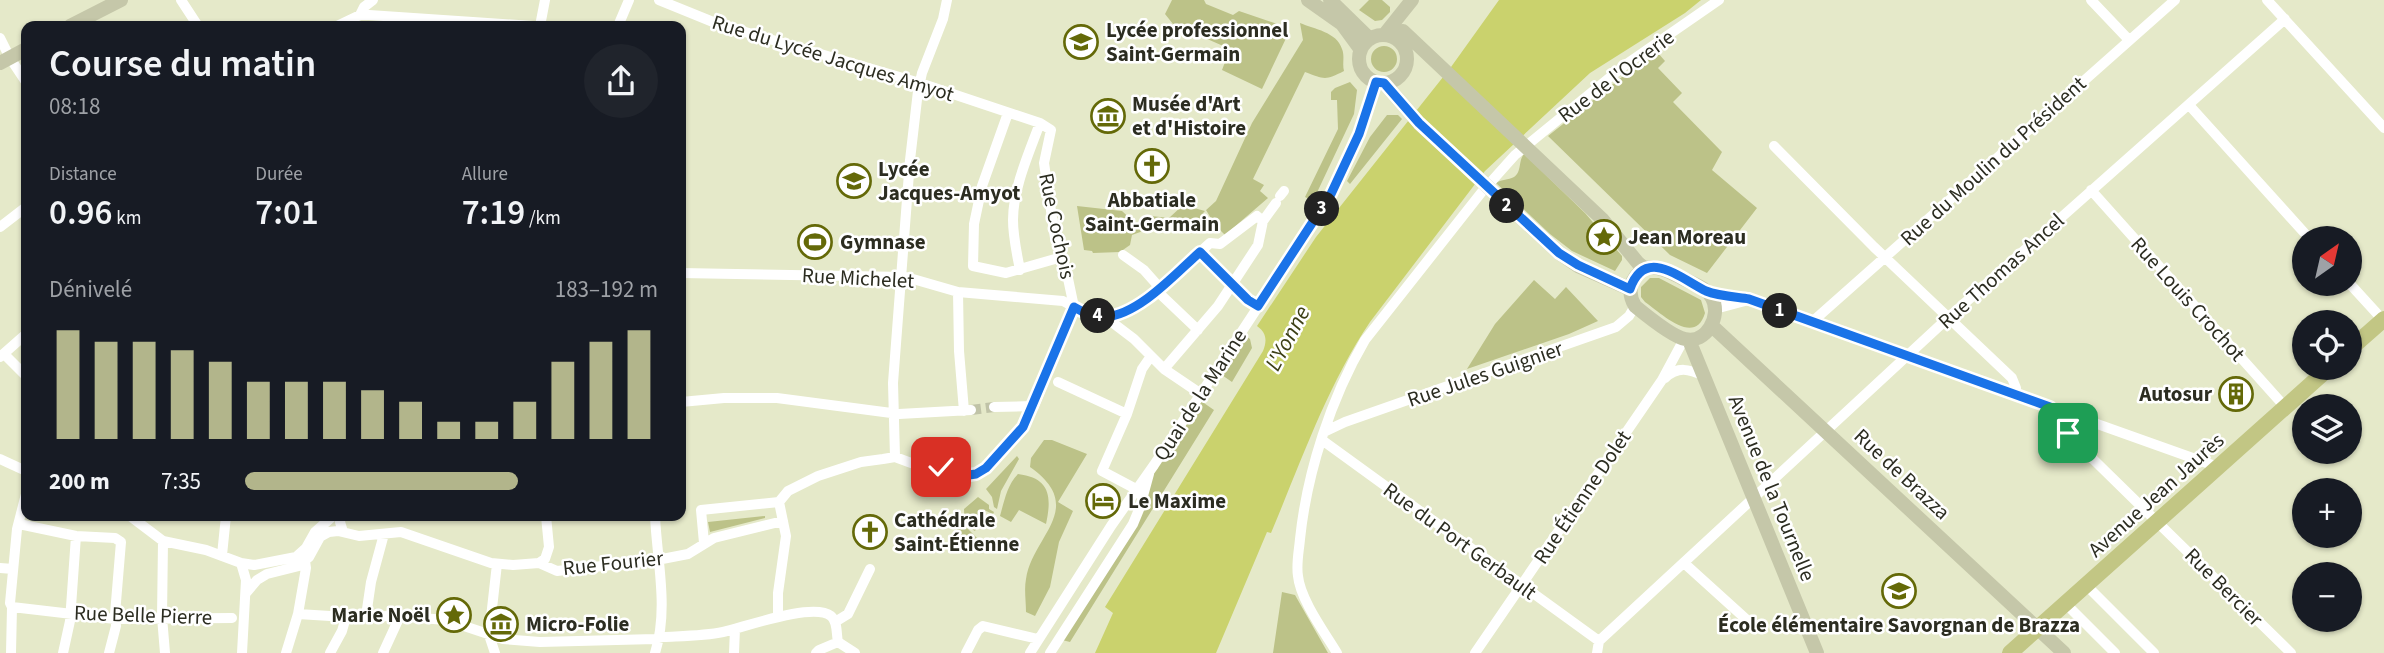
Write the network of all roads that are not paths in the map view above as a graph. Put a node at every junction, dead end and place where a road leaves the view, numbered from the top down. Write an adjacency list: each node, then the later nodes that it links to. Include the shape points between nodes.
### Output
1 (121, 0): 17 (main road)
2 (181, 0): 18 (street)
3 (373, 0): 15 (street)
4 (545, 0): 21 (street)
5 (629, 0): 22 (street)
6 (659, 0): 31 (street, Rue du Lycée Jacques Amyot, via 718,24)
7 (947, 0): 31 (street)
8 (1308, 0): 25 (main road)
9 (1330, 0): 25 (main road)
10 (1719, 0): 91 (street, Rue de l'Ocrerie, via 1625,65 1516,155 1481,193 1365,340 1337,395)
11 (2091, 0): 24 (street)
12 (2175, 0): 24 (street, Rue du Moulin du Président)
13 (2267, 0): 16 (street)
14 (1411, 2): 25 (main road); 26 (main road)
15 (360, 15): 19 (street); 20 (street)
16 (2285, 19): 33 (street, Rue Thomas Ancel); 36 (street)
17 (80, 21)
18 (195, 21)
19 (347, 21)
20 (393, 21)
21 (541, 21)
22 (620, 21)
23 (0, 38): 28 (street)
24 (2129, 40): 47 (street, Rue du Moulin du Président)
25 (1372, 41): 26 (main road); 32 (main road, via 1359,59 1367,77)
26 (1404, 43): 29 (main road); 29 (main road); 32 (main road, via 1406,68 1391,82)
27 (21, 51): 28 (main road)
28 (5, 60): 30 (street)
29 (1432, 60): 48 (main road, via 1602,219)
30 (21, 77)
31 (920, 83): 34 (street, Rue du Lycée Jacques Amyot); 51 (street)
32 (1380, 83): 54 (main road, via 1559,253); 59 (street, Quai de la Marine, via 1331,194)
33 (2189, 105): 38 (street, Rue Thomas Ancel); 42 (street)
34 (1008, 113): 35 (street, Rue du Lycée Jacques Amyot); 49 (street, via 982,186 974,225 973,266 1006,273)
35 (1040, 123): 46 (street, Rue Cochois, via 1051,130 1044,163); 49 (street, via 1013,212)
36 (2384, 128)
37 (1774, 146): 47 (street)
38 (2091, 190): 63 (street, Rue Thomas Ancel); 87 (street, Rue Louis Crochot)
39 (1280, 197): 41 (street)
40 (21, 211): 43 (street)
41 (1263, 221): 44 (street, via 1257,216 1220,244 1210,243); 52 (street, via 1258,244)
42 (2298, 226)
43 (0, 228)
44 (1200, 252): 52 (street); 53 (street)
45 (1123, 255): 53 (street, via 1144,270)
46 (1062, 257): 49 (street); 61 (street, Rue Cochois)
47 (1885, 257): 63 (street); 66 (street, Rue du Moulin du Président)
48 (1644, 268): 54 (main road); 56 (main road, via 1664,269)
49 (1020, 270)
50 (686, 273): 51 (street, Rue Michelet)
51 (900, 277): 55 (street, Rue Michelet); 88 (street)
52 (1233, 282): 59 (street); 68 (street)
53 (1158, 289): 64 (street); 68 (street)
54 (1630, 289): 60 (main road)
55 (958, 292): 61 (street, Rue Michelet, via 1063,300); 88 (street, via 967,410)
56 (1707, 292): 58 (street); 62 (main road)
57 (2361, 296): 65 (street)
58 (1749, 299): 62 (street); 66 (street)
59 (1258, 306): 82 (street, Quai de la Marine)
60 (1635, 306): 71 (main road); 91 (street, Rue Jules Guignier, via 1616,327 1345,422)
61 (1074, 307): 64 (street, Rue Michelet); 78 (street, Rue Cochois)
62 (1716, 309): 67 (main road)
63 (1949, 317): 73 (street, Rue Thomas Ancel); 81 (street, via 2012,378)
64 (1109, 320): 74 (street)
65 (2383, 320): 70 (main road)
66 (1812, 322): 73 (street)
67 (1711, 325): 71 (main road, via 1700,336); 90 (main road, Rue de Brazza)
68 (1198, 330): 75 (street)
69 (21, 338): 72 (street)
70 (2362, 338)
71 (1687, 339): 77 (main road, Avenue de la Tournelle); 79 (street, Rue Étienne Dolet)
72 (2, 355): 76 (street)
73 (1908, 355): 81 (street); 90 (street, Rue Thomas Ancel)
74 (1151, 356): 75 (street); 89 (street)
75 (1164, 369): 82 (street)
76 (21, 372)
77 (1704, 376): 79 (street, via 1680,369); 98 (main road, Avenue de la Tournelle)
78 (1052, 379): 84 (street, Rue Cochois); 89 (street)
79 (1662, 380): 125 (street, Rue Étienne Dolet)
80 (2315, 380): 87 (main road, Avenue Jean Jaurès)
81 (2015, 393): 86 (street)
82 (1201, 394): 96 (street, Quai de la Marine)
83 (686, 402): 88 (street, via 777,398)
84 (1034, 406): 85 (street); 92 (street, Rue Cochois, via 1023,427 976,474 922,467)
85 (994, 407)
86 (2050, 407): 94 (street); 101 (street, Rue Bercier, via 2052,419)
87 (2285, 407): 94 (main road, Avenue Jean Jaurès)
88 (892, 414): 92 (street)
89 (1127, 414): 97 (street, via 1102,471)
90 (1825, 432): 98 (street, Rue Thomas Ancel); 142 (main road, Rue de Brazza)
91 (1324, 435): 125 (street, Rue du Port Gerbault); 164 (street, Rue de l'Ocrerie, via 1304,499 1297,578)
92 (895, 457): 99 (street, via 818,476 788,491)
93 (0, 459): 95 (street)
94 (2218, 467): 101 (main road, Avenue Jean Jaurès)
95 (21, 469)
96 (1150, 471): 97 (street, Quai de la Marine); 163 (street, via 1132,524)
97 (1136, 489): 145 (street, Quai de la Marine)
98 (1754, 499): 120 (street, Rue Thomas Ancel); 167 (main road, Avenue de la Tournelle)
99 (779, 502): 108 (street); 114 (street, via 701,510)
100 (21, 515): 109 (street)
101 (2158, 520): 126 (main road, Avenue Jean Jaurès); 172 (street, Rue Bercier)
102 (136, 521): 113 (street)
103 (225, 521): 115 (street)
104 (329, 521): 118 (street, via 296,557 262,565)
105 (336, 521): 110 (street)
106 (546, 521): 119 (street, via 549,547)
107 (655, 521): 116 (street)
108 (783, 522): 114 (street); 136 (street, via 786,536)
109 (19, 524): 112 (street); 123 (street)
110 (340, 532): 111 (street); 117 (street, via 320,537)
111 (384, 534): 121 (street, via 413,534); 132 (street)
112 (76, 536): 130 (street); 138 (street, via 121,542)
113 (163, 541): 115 (street); 134 (street)
114 (704, 543): 116 (street, Rue Fourier, via 688,554)
115 (222, 555): 118 (street)
116 (657, 559): 119 (street, Rue Fourier, via 557,571); 144 (street, via 662,596)
117 (305, 561): 127 (street, via 262,576); 131 (street)
118 (241, 563): 127 (street)
119 (539, 563): 121 (street, Rue Fourier)
120 (1684, 563): 139 (street); 146 (street, Rue Thomas Ancel)
121 (497, 564): 143 (street)
122 (0, 568): 123 (street)
123 (13, 569): 128 (street)
124 (870, 569): 140 (street, via 848,614)
125 (1521, 585): 146 (street, Rue du Port Gerbault); 165 (street, Rue Étienne Dolet)
126 (2086, 585): 129 (main road, Avenue Jean Jaurès); 171 (street)
127 (246, 593): 152 (street)
128 (7, 604): 130 (street, Rue Belle Pierre); 148 (street)
129 (2066, 604): 142 (main road, Avenue Jean Jaurès); 170 (street)
130 (71, 614): 138 (street, Rue Belle Pierre); 149 (street)
131 (298, 614): 135 (street); 153 (street)
132 (366, 616): 133 (street); 135 (street)
133 (395, 616): 143 (street, via 446,620); 155 (street)
134 (162, 617): 137 (street, Rue Belle Pierre); 138 (street, Rue Belle Pierre); 151 (street)
135 (346, 617): 154 (street)
136 (778, 617): 140 (street, via 824,613); 141 (street)
137 (232, 618)
138 (115, 619): 150 (street)
139 (1747, 620)
140 (835, 622): 147 (street)
141 (735, 629): 144 (street); 158 (street)
142 (2037, 629): 168 (main road, Avenue Jean Jaurès); 169 (main road, Rue de Brazza)
143 (489, 635): 144 (street, via 540,642); 156 (street)
144 (660, 638): 157 (street)
145 (1038, 639): 161 (street, via 982,626); 162 (street, Quai de la Marine)
146 (1599, 641): 166 (street)
147 (841, 645): 159 (street); 160 (street)
148 (11, 653)
149 (63, 653)
150 (109, 653)
151 (165, 653)
152 (243, 653)
153 (286, 653)
154 (330, 653)
155 (383, 653)
156 (495, 653)
157 (655, 653)
158 (734, 653)
159 (816, 653)
160 (855, 653)
161 (965, 653)
162 (1030, 653)
163 (1050, 653)
164 (1337, 653)
165 (1475, 653)
166 (1597, 653)
167 (1816, 653)
168 (2010, 653)
169 (2064, 653)
170 (2115, 653)
171 (2154, 653)
172 (2291, 653)

